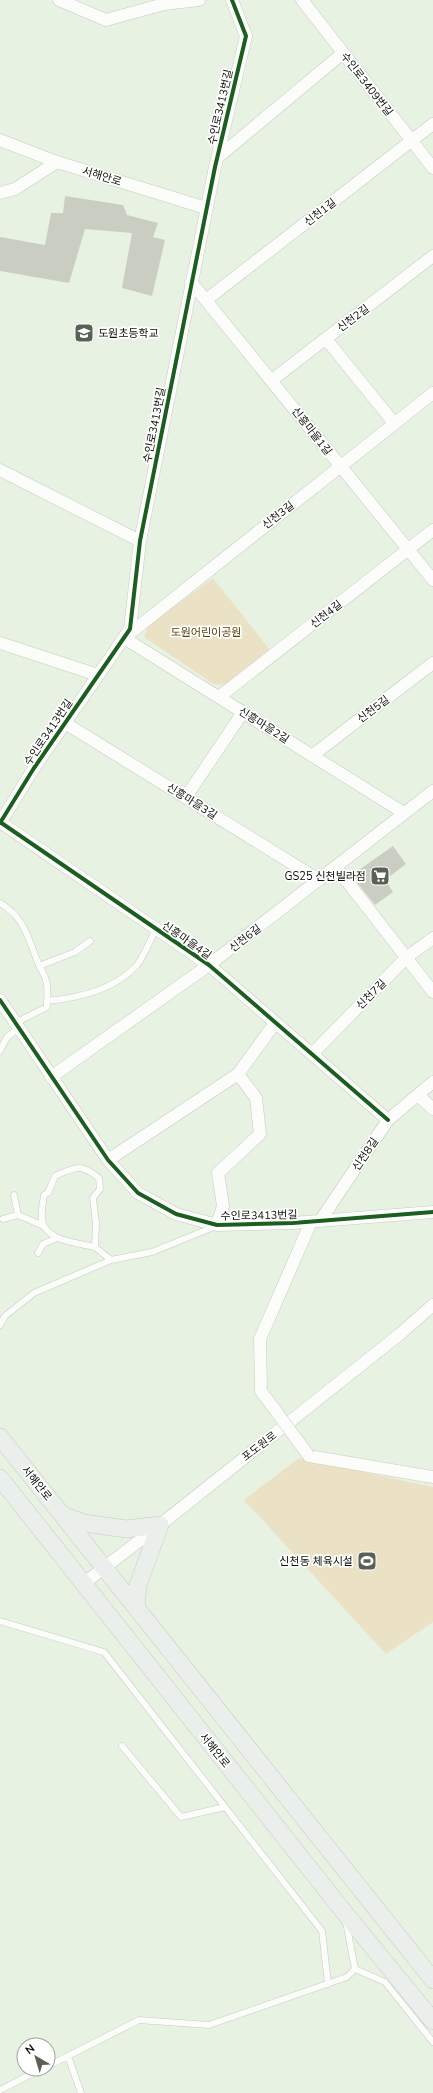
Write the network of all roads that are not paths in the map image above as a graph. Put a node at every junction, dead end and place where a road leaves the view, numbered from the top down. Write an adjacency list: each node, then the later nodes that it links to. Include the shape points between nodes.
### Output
1 (59, 0): 2 (street, via 106,20 164,4)
2 (199, 0)
3 (232, 0): 9 (street, 수인로3413번길, via 246,36)
4 (302, 0): 5 (street, 수인로3409번길)
5 (343, 53): 8 (street, 수인로3409번길); 9 (street, 수인로3413번길)
6 (433, 124): 8 (street, 신천1길)
7 (0, 140): 10 (street, 서해안로)
8 (412, 141): 11 (street, 수인로3409번길); 16 (street, 신천1길)
9 (217, 158): 13 (street, 수인로3413번길)
10 (57, 162): 12 (street, via 15,188); 13 (street, 서해안로)
11 (433, 168)
12 (0, 194)
13 (206, 208): 15 (street, 수인로3413번길)
14 (433, 256): 17 (street, 신천2길)
15 (191, 282): 16 (street, 신흥마을1길); 24 (street, 수인로3413번길)
16 (206, 300): 18 (street, 신흥마을1길)
17 (326, 339): 18 (street, 신천2길); 20 (street)
18 (272, 380): 21 (street, 신흥마을1길)
19 (433, 393): 20 (street, 신천3길)
20 (394, 423): 21 (street, 신천3길)
21 (340, 466): 25 (street, 신흥마을1길); 27 (street, 신천3길)
22 (0, 470): 24 (street)
23 (433, 530): 25 (street, 신천4길)
24 (140, 541): 27 (street, 수인로3413번길, via 130,629)
25 (408, 550): 26 (street, 신흥마을1길); 31 (street, 신천4길)
26 (433, 580)
27 (124, 638): 30 (street, 수인로3413번길); 31 (street, 신흥마을2길)
28 (0, 643): 30 (street)
29 (433, 663): 34 (street, 신천5길)
30 (98, 675): 33 (street, 수인로3413번길)
31 (218, 697): 32 (street, 신흥마을2길)
32 (243, 712): 34 (street, 신흥마을2길); 36 (street)
33 (65, 723): 36 (street, 신흥마을3길); 37 (street, 수인로3413번길)
34 (313, 755): 38 (street, 신흥마을2길)
35 (433, 791): 38 (street, 신천6길)
36 (186, 797): 41 (street, 신흥마을3길)
37 (4, 808): 39 (street, 수인로3413번길)
38 (404, 813): 40 (street, 신천6길)
39 (0, 823): 43 (street, 신흥마을4길)
40 (336, 867): 41 (street, 신천6길); 46 (street)
41 (319, 880): 47 (street, 신천6길)
42 (0, 903): 48 (lane, via 9,908 26,928)
43 (156, 929): 47 (street, 신흥마을4길); 51 (lane, via 137,964 115,982 67,999)
44 (433, 938): 46 (street, 신천7길)
45 (90, 941): 48 (lane, via 75,952)
46 (407, 957): 49 (street); 55 (street, 신천7길)
47 (209, 965): 52 (street, 신흥마을4길); 57 (street, 신천6길)
48 (39, 966): 51 (lane, via 45,974 48,986)
49 (433, 992)
50 (0, 1000): 53 (street, 수인로3413번길)
51 (47, 1001): 53 (lane, via 47,1006)
52 (275, 1023): 55 (street, 신흥마을4길); 56 (street)
53 (17, 1026): 54 (lane, via 7,1037); 57 (street, 수인로3413번길)
54 (0, 1051)
55 (312, 1054): 61 (street, 신흥마을4길)
56 (238, 1074): 62 (street); 68 (street, via 256,1098 260,1134 218,1174 222,1206)
57 (51, 1077): 62 (street, 수인로3413번길)
58 (433, 1082): 59 (street, 신천8길)
59 (418, 1095): 60 (street); 61 (street, 신천8길)
60 (433, 1109)
61 (388, 1120): 67 (street, 신천8길)
62 (108, 1160): 68 (street, 수인로3413번길, via 138,1193 176,1214)
63 (14, 1195): 65 (lane)
64 (433, 1212): 67 (street, 수인로3413번길)
65 (18, 1214): 66 (lane); 69 (lane)
66 (3, 1219)
67 (316, 1222): 68 (street, 수인로3413번길); 77 (street, 신천8길, bridge, via 260,1339 261,1391 309,1456)
68 (217, 1225): 73 (lane, via 152,1252)
69 (44, 1226): 70 (lane); 71 (lane, via 44,1195 48,1193 55,1176 73,1168 87,1168 99,1178 100,1189 92,1198 96,1224)
70 (57, 1238): 71 (lane); 72 (lane, via 44,1244)
71 (95, 1247): 73 (lane)
72 (38, 1253)
73 (111, 1260): 75 (lane, via 34,1292 5,1316)
74 (433, 1305): 80 (street, 포도원로)
75 (0, 1325)
76 (0, 1437): 79 (main road, 서해안로)
77 (433, 1477)
78 (0, 1478): 82 (main road, 서해안로)
79 (62, 1515): 80 (main road, via 84,1523 126,1529); 81 (main road, 서해안로)
80 (160, 1525): 81 (street, 포도원로); 83 (main road, via 138,1585)
81 (104, 1568): 82 (street, 포도원로); 83 (main road, 서해안로)
82 (83, 1584): 87 (main road, 서해안로)
83 (136, 1608): 89 (main road, 서해안로)
84 (0, 1621): 86 (lane, via 104,1652)
85 (122, 1746): 86 (lane, via 181,1817)
86 (226, 1807): 90 (lane, via 322,1931)
87 (344, 1912): 88 (lane); 91 (main road, 서해안로)
88 (356, 1970): 90 (lane, via 347,1977); 92 (lane, via 385,1982)
89 (433, 1980)
90 (328, 1984): 93 (lane, via 209,2025 140,2020)
91 (433, 2021)
92 (433, 2042)
93 (68, 2056): 94 (lane); 97 (lane)
94 (56, 2062)
95 (26, 2077): 96 (lane)
96 (0, 2090)
97 (81, 2093)

